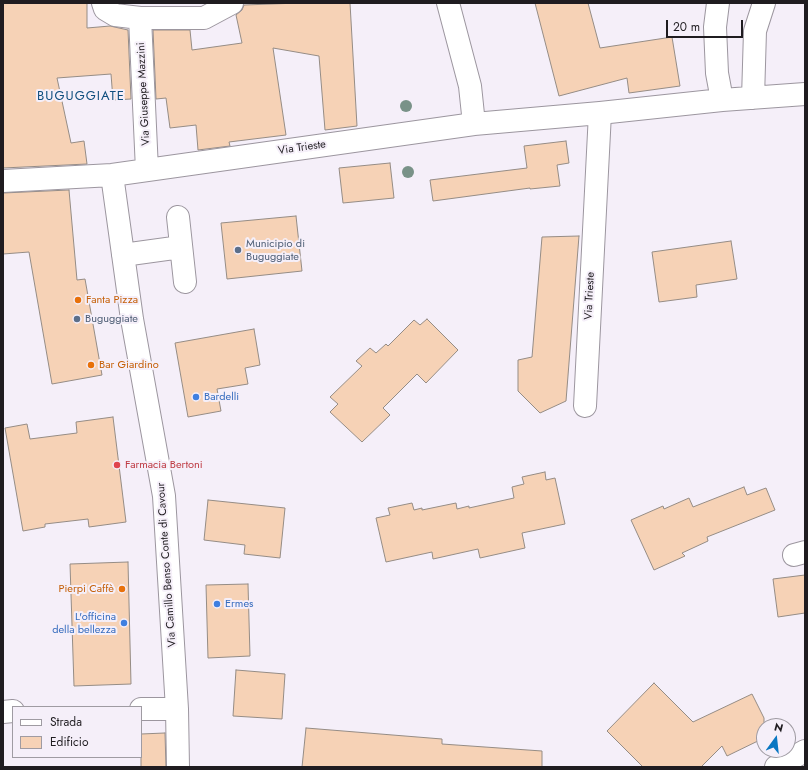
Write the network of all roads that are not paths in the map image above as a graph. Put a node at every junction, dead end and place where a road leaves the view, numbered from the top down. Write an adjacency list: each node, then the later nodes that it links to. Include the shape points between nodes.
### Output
1 (102, 3): 6 (street, via 105,9 116,16)
2 (232, 3): 6 (street, via 204,18)
3 (448, 3): 11 (street, via 470,86)
4 (718, 3): 9 (street, via 715,27 716,58)
5 (764, 3): 8 (street, via 755,31)
6 (140, 18): 12 (street, Via Giuseppe Mazzini)
7 (805, 94): 8 (street, Via Trieste)
8 (753, 98): 9 (street, Via Trieste)
9 (722, 100): 10 (street, Via Trieste)
10 (600, 113): 11 (street, Via Trieste); 19 (street, Via Trieste)
11 (474, 124): 12 (street, Via Trieste)
12 (147, 170): 13 (street, Via Trieste)
13 (112, 175): 14 (street, Via Trieste); 17 (street, Via Camillo Benso Conte di Cavour)
14 (3, 181)
15 (178, 216): 16 (street)
16 (181, 247): 17 (street); 18 (street)
17 (123, 255): 21 (street, Via Camillo Benso Conte di Cavour, via 164,496)
18 (185, 282)
19 (584, 406)
20 (142, 709): 21 (street)
21 (176, 709): 23 (street, Via Camillo Benso Conte di Cavour)
22 (805, 751): 24 (street)
23 (178, 767)
24 (776, 767)

